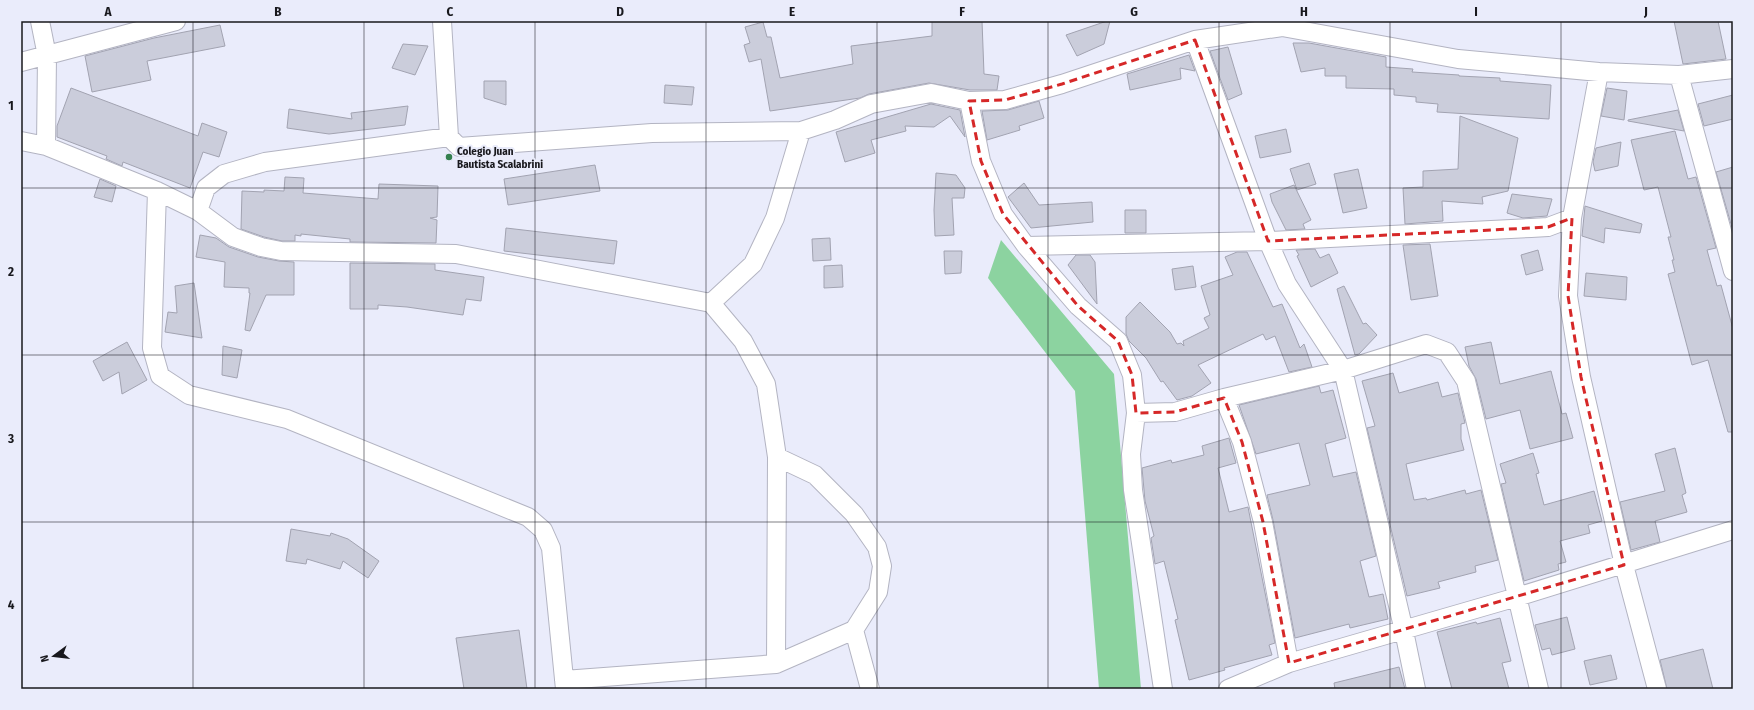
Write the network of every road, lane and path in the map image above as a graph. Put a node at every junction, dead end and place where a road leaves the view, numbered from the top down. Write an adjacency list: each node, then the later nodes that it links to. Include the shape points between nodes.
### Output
1 (40, 21): 5 (street)
2 (176, 21): 5 (street)
3 (442, 21): 12 (street)
4 (1196, 40): 8 (street, via 1282,27 1458,59); 10 (street, via 1005,100); 18 (street)
5 (47, 56): 6 (street); 14 (street)
6 (21, 62)
7 (1733, 69): 9 (street)
8 (1599, 72): 9 (street); 17 (street)
9 (1679, 75): 20 (street)
10 (968, 101): 11 (street, via 931,93 872,104); 19 (street, via 981,161 1003,214)
11 (801, 131): 12 (street, via 652,133 459,147); 22 (street, via 776,218 753,264)
12 (449, 137): 16 (street, via 265,162 224,174 206,188)
13 (21, 141): 14 (street)
14 (46, 146): 15 (street)
15 (157, 191): 16 (street); 34 (street, via 152,348 160,376 189,395 287,419 528,517 543,530 551,548)
16 (198, 211): 22 (street, via 233,237 261,248 280,251 456,254)
17 (1572, 218): 18 (street, via 1548,227); 28 (street, via 1568,296 1581,377)
18 (1268, 240): 19 (street); 23 (street, via 1287,284)
19 (1026, 246): 25 (street, via 1078,306 1118,341 1132,375)
20 (1730, 252): 21 (street)
21 (1733, 271)
22 (711, 303): 26 (street, via 743,342 766,384)
23 (1343, 370): 24 (street); 29 (street, via 1426,344 1447,352 1466,381); 31 (street)
24 (1224, 398): 25 (street, via 1175,412); 32 (street, via 1242,442 1263,522)
25 (1136, 413): 36 (street, via 1132,454 1133,490)
26 (777, 457): 30 (street, via 815,475 854,514 877,547 882,566 878,592); 33 (street)
27 (1733, 530): 28 (street)
28 (1624, 565): 29 (street); 40 (street)
29 (1517, 597): 31 (street); 39 (street)
30 (854, 630): 33 (street); 35 (street)
31 (1404, 631): 32 (street); 38 (street)
32 (1289, 663): 37 (street)
33 (776, 664): 34 (street)
34 (565, 684)
35 (870, 689)
36 (1163, 689)
37 (1228, 689)
38 (1416, 689)
39 (1540, 689)
40 (1657, 689)

